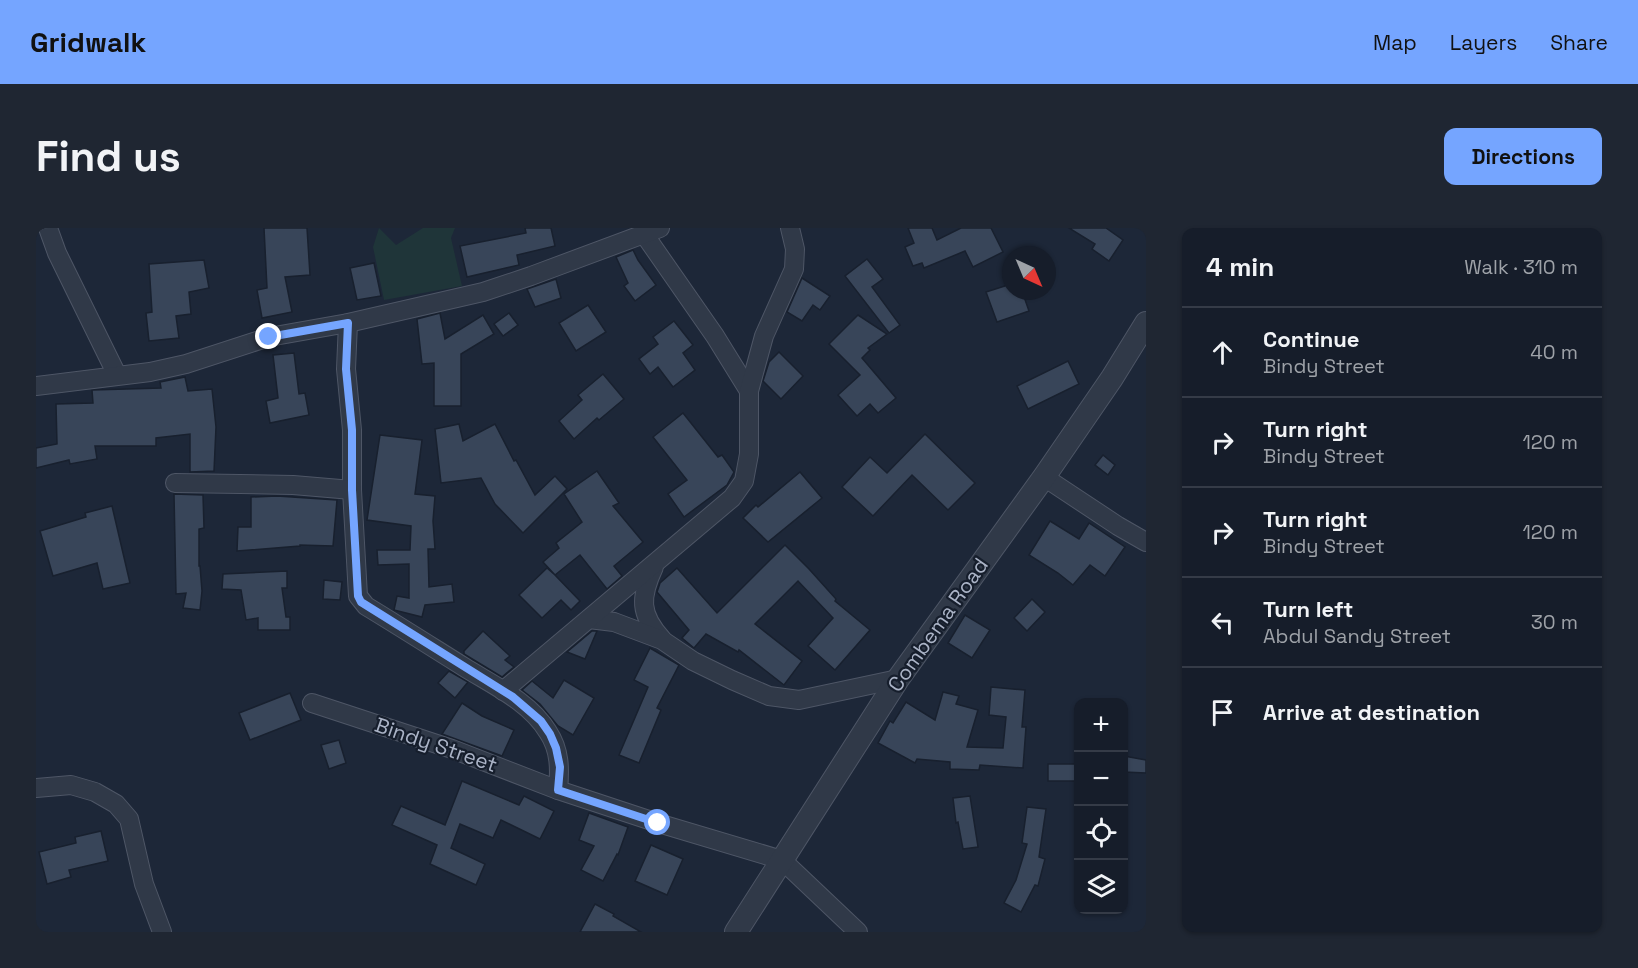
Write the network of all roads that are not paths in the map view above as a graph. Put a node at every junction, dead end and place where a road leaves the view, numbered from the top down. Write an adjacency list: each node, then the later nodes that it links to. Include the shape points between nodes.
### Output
1 (48, 228): 6 (street)
2 (790, 228): 8 (street, via 794,269 764,336)
3 (652, 231): 4 (street, via 483,292); 8 (street)
4 (348, 323): 6 (street, via 269,337 186,364); 11 (street, via 346,369)
5 (1146, 323): 9 (street, Combema Road)
6 (117, 375): 7 (street)
7 (36, 386)
8 (749, 391): 13 (street, via 749,454 744,481 732,498)
9 (1044, 477): 12 (street, via 1118,526); 16 (street, Combema Road)
10 (176, 483): 11 (street)
11 (352, 490): 17 (street, via 361,602)
12 (1144, 538)
13 (654, 565): 14 (street); 15 (street, via 644,588 644,608 650,626)
14 (589, 619): 15 (street, via 614,622); 17 (street)
15 (662, 640): 16 (street, via 693,661 769,696 799,700)
16 (898, 679): 21 (street, Combema Road)
17 (503, 691): 20 (street, via 541,721 550,734 560,767)
18 (312, 703): 20 (street, Bindy Street, via 452,749)
19 (36, 788): 22 (street, via 71,785 96,792 116,804 129,819 144,884)
20 (558, 790): 21 (street, Bindy Street)
21 (782, 860): 23 (street, Combema Road); 24 (street)
22 (162, 932)
23 (736, 932)
24 (858, 932)

